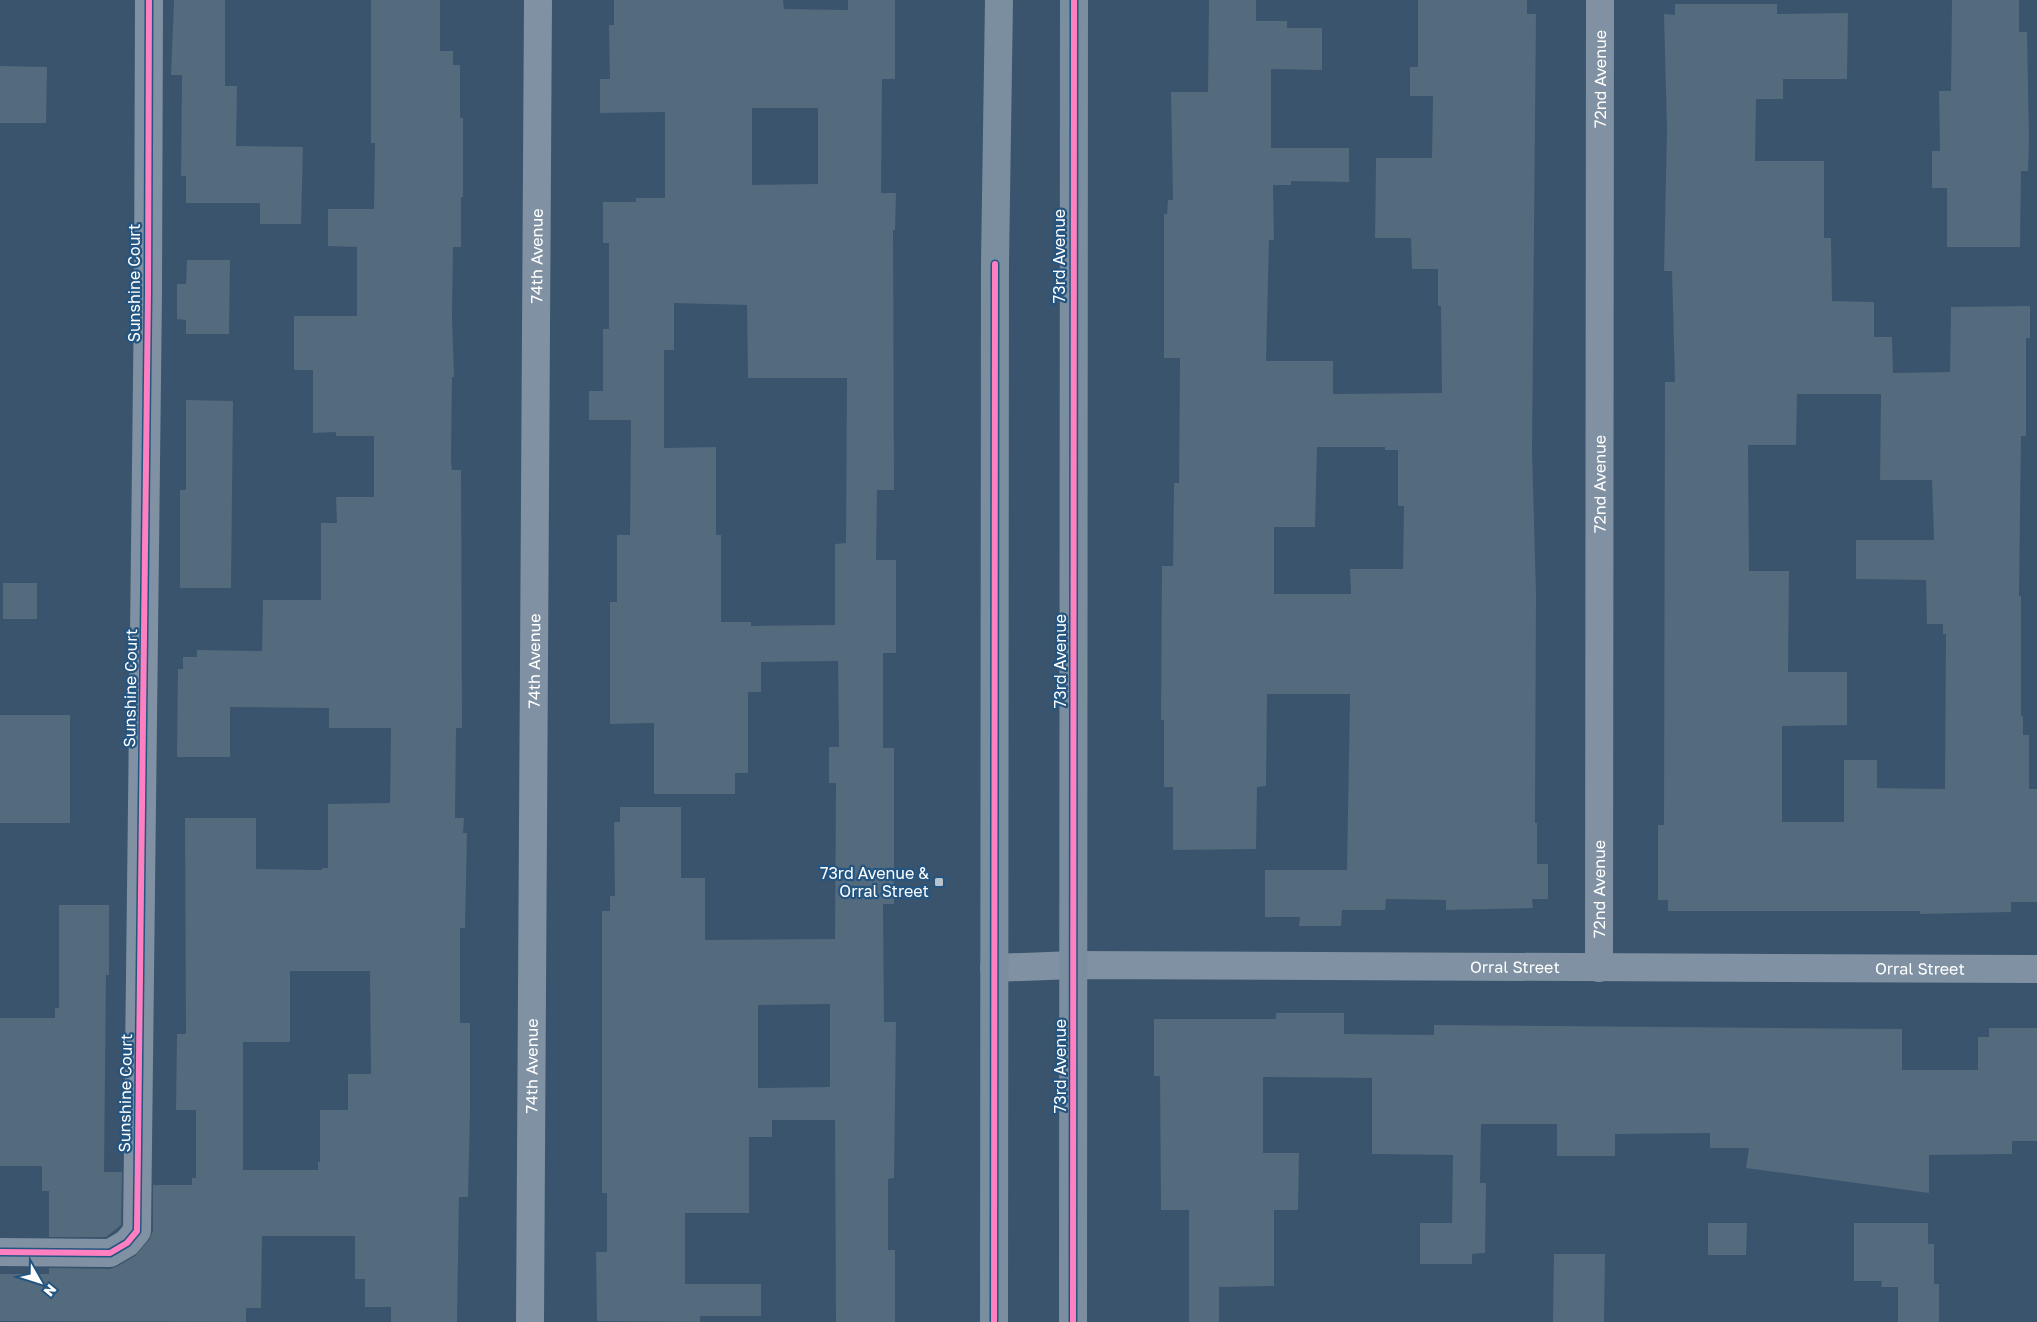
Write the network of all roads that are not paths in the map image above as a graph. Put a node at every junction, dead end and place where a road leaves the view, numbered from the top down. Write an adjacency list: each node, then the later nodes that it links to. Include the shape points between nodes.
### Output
1 (149, 0): 10 (street, Sunshine Court, via 137,1230 128,1243 110,1253)
2 (538, 0): 11 (street, 74th Avenue)
3 (999, 0): 7 (main road, via 995,284)
4 (1074, 0): 6 (main road, 73rd Avenue)
5 (1600, 0): 8 (street, 72nd Avenue)
6 (1074, 965): 7 (street, Orral Street); 8 (street, Orral Street); 13 (main road, 73rd Avenue)
7 (994, 968): 12 (main road)
8 (1599, 968): 9 (street, Orral Street)
9 (2037, 969)
10 (0, 1252)
11 (530, 1322)
12 (994, 1322)
13 (1073, 1322)

